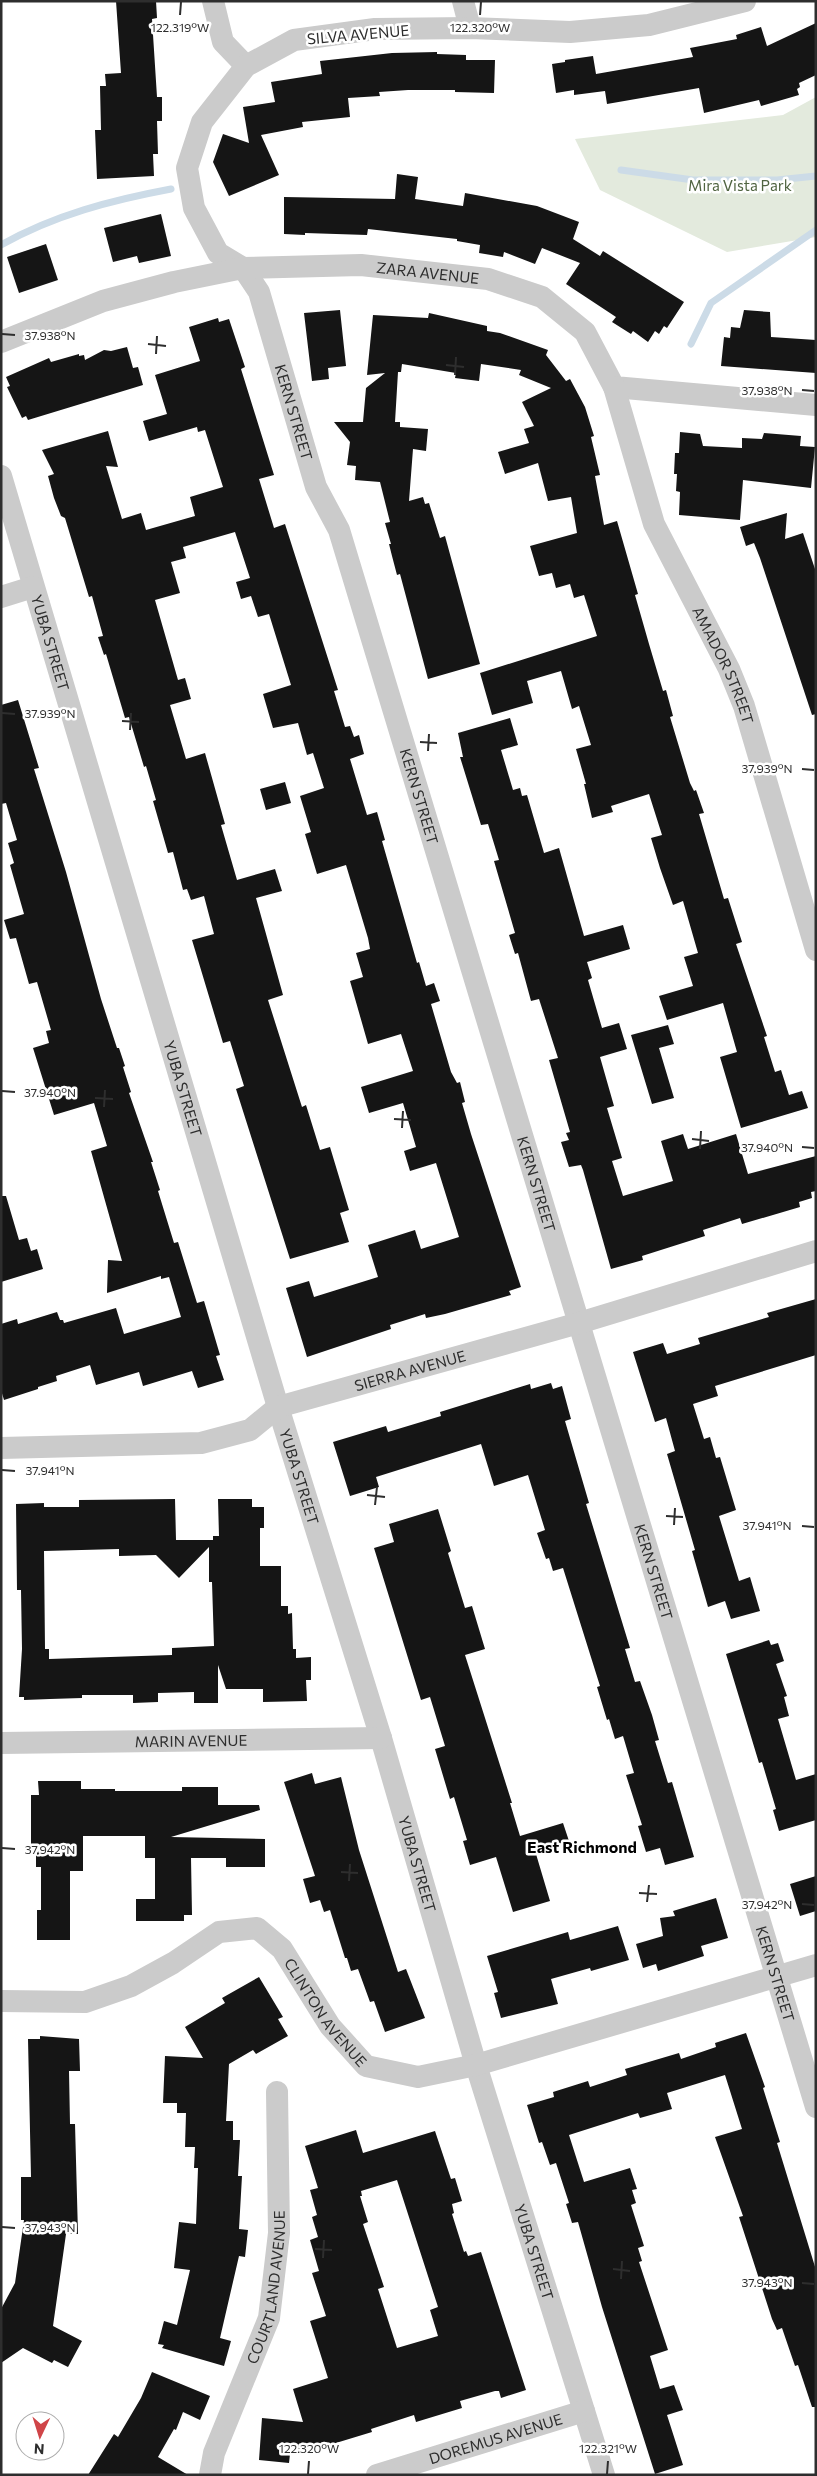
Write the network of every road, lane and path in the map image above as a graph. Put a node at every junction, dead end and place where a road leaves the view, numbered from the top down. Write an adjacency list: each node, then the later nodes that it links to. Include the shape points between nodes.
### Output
1 (213, 1): 5 (street, via 223,42)
2 (463, 1): 4 (street)
3 (737, 3): 4 (street, SILVA AVENUE, via 650,25 570,32)
4 (470, 28): 5 (street, SILVA AVENUE, via 375,29 294,40)
5 (246, 66): 6 (street, SILVA AVENUE, via 202,122 187,168 194,208 218,253)
6 (244, 268): 7 (street, ZARA AVENUE, via 103,301); 8 (street, ZARA AVENUE, via 362,265 488,279 542,298 585,332); 15 (street, KERN STREET, via 260,292 316,487 339,530)
7 (1, 342)
8 (614, 387): 9 (street); 13 (street, AMADOR STREET, via 654,524 744,706)
9 (816, 406)
10 (1, 476): 11 (street, YUBA STREET)
11 (33, 587): 12 (street); 16 (street, YUBA STREET)
12 (1, 596)
13 (816, 950)
14 (816, 1251): 15 (street, SIERRA AVENUE)
15 (579, 1323): 16 (street, SIERRA AVENUE); 21 (street, KERN STREET)
16 (278, 1406): 17 (street, SIERRA AVENUE, via 250,1430 202,1443); 18 (street, YUBA STREET)
17 (1, 1448)
18 (381, 1738): 19 (street, MARIN AVENUE); 23 (street, YUBA STREET)
19 (1, 1743)
20 (816, 1966): 21 (street, CLINTON AVENUE)
21 (776, 1977): 23 (street, CLINTON AVENUE); 25 (street, KERN STREET)
22 (1, 2001): 23 (street, CLINTON AVENUE, via 85,2002 131,1986 219,1932 257,1928 282,1949 330,2026 366,2066 418,2077)
23 (476, 2065): 26 (street, YUBA STREET)
24 (277, 2092): 27 (street, COURTLAND AVENUE, via 279,2233 269,2318 214,2454)
25 (816, 2108)
26 (584, 2411): 28 (street, DOREMUS AVENUE); 29 (street, YUBA STREET)
27 (210, 2475)
28 (377, 2475)
29 (604, 2475)

